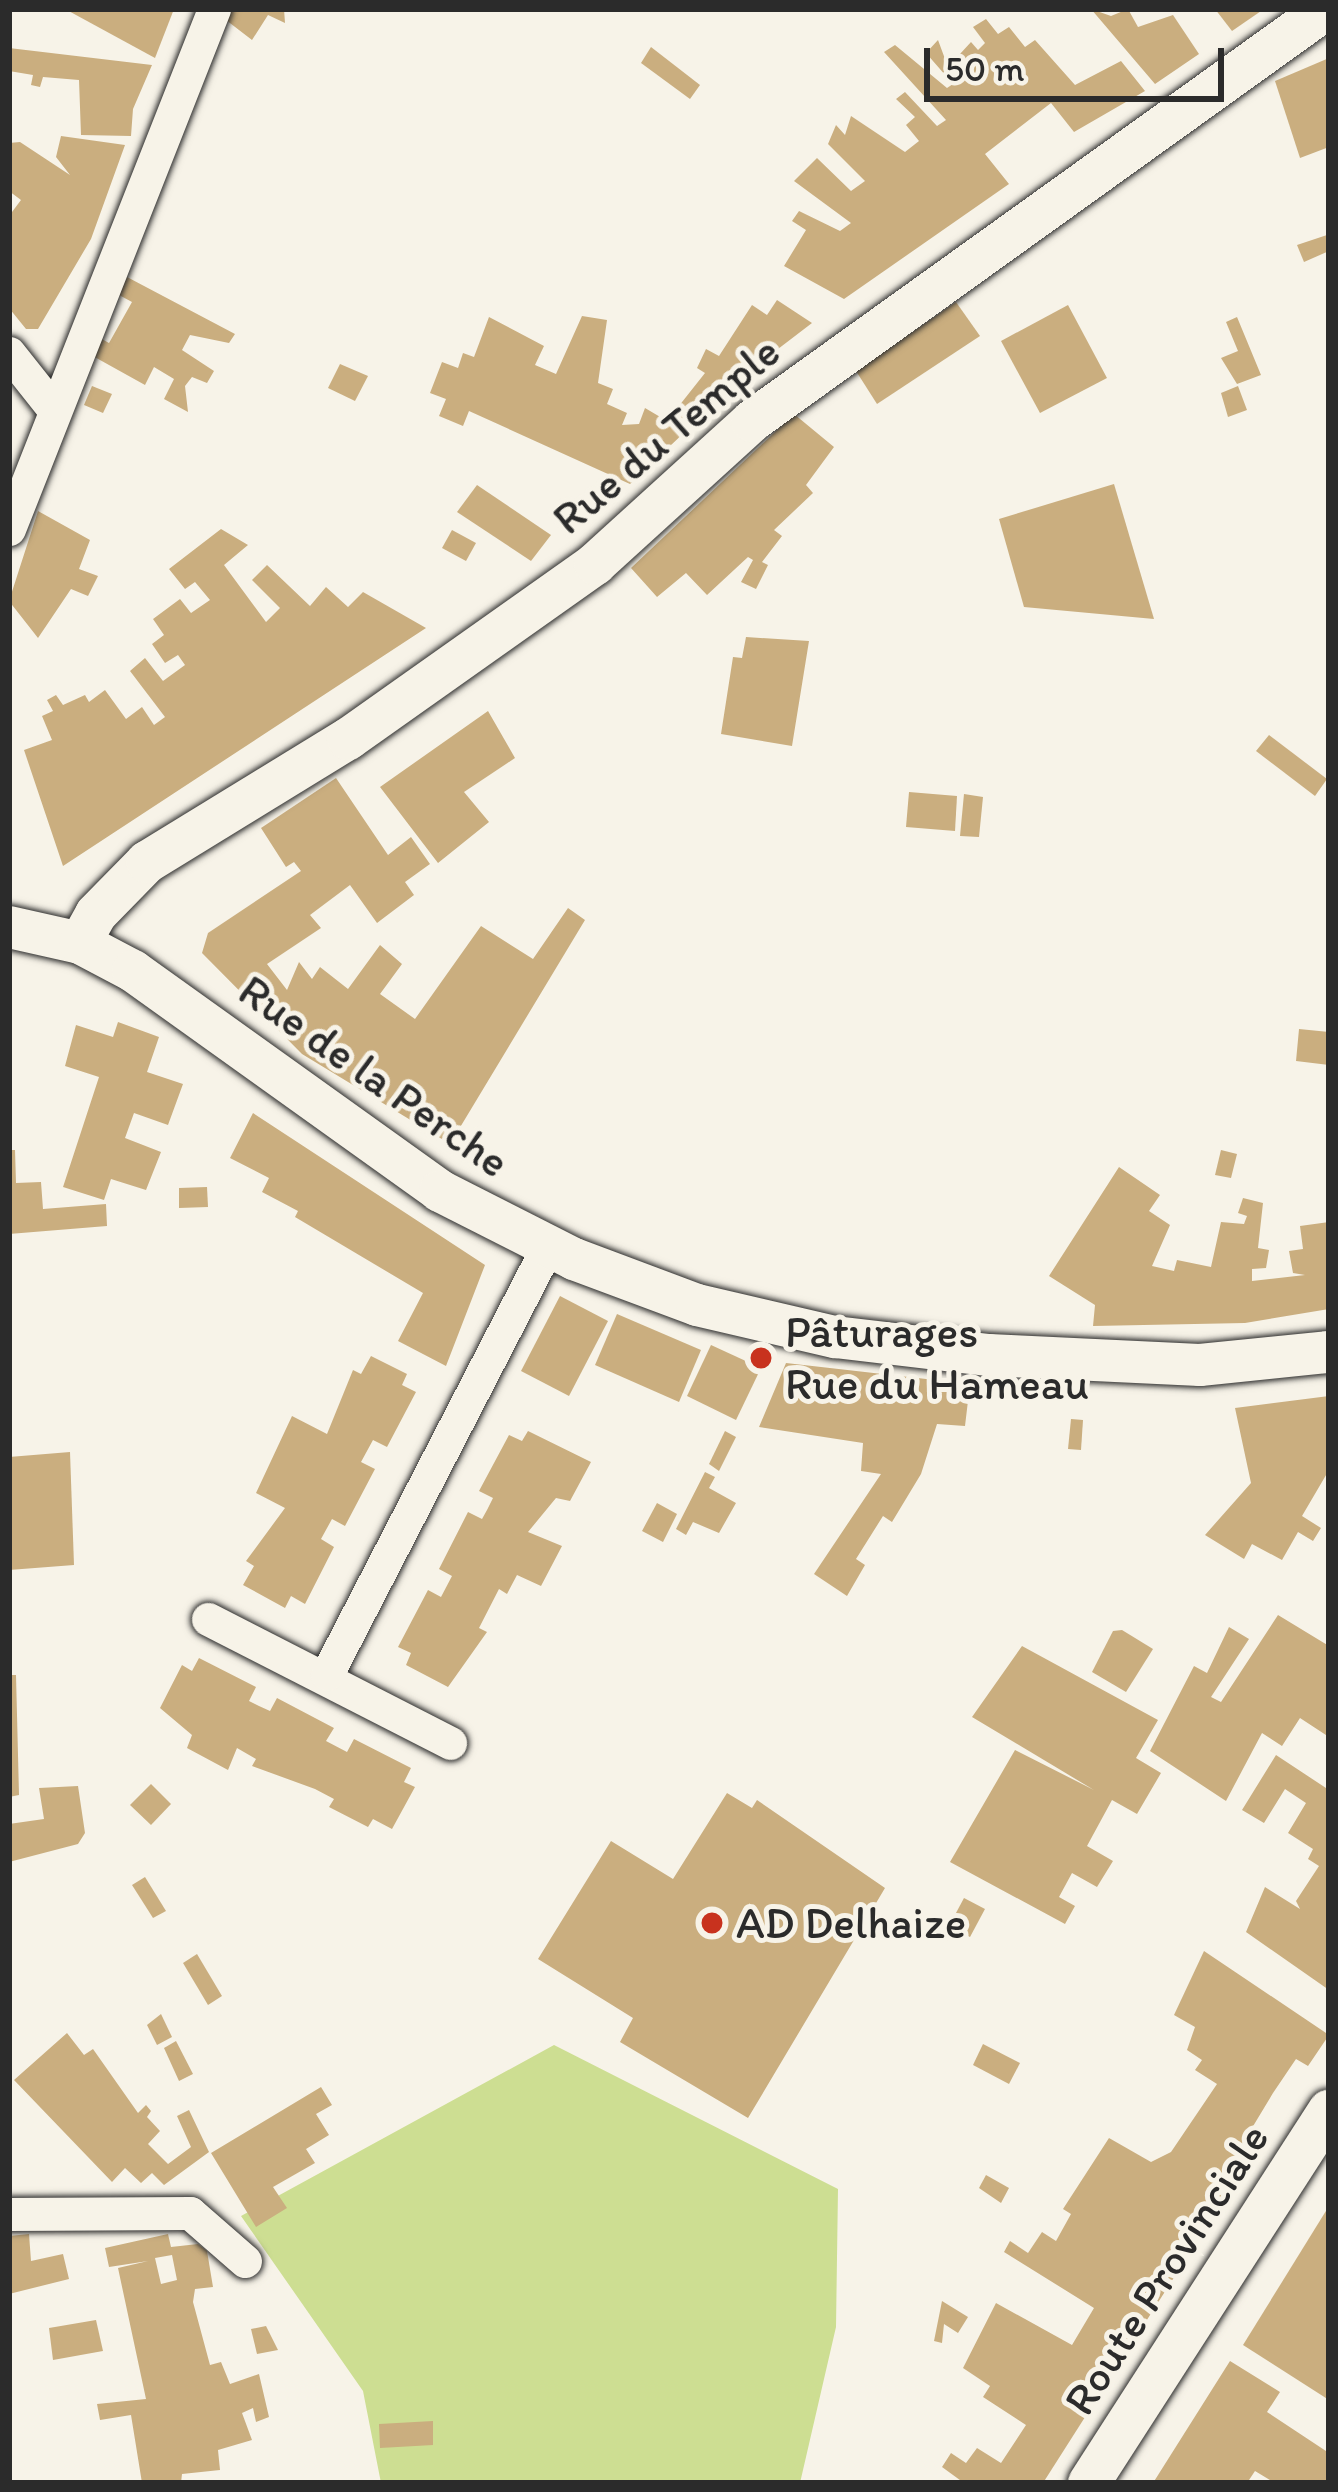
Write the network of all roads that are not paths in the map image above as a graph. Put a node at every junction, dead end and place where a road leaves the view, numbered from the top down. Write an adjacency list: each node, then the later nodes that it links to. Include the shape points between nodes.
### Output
1 (214, 9): 4 (street)
2 (1326, 9): 7 (street, Rue du Temple, via 752,421 595,565 348,739 147,862 96,914)
3 (9, 353): 4 (street)
4 (51, 406): 5 (street)
5 (9, 529)
6 (9, 927): 7 (street, Rue de la Perche)
7 (80, 943): 8 (street, Rue de la Perche, via 156,986 393,1162)
8 (547, 1247): 9 (street, Rue de la Perche, via 715,1310 916,1349 1162,1364); 11 (street)
9 (1329, 1352)
10 (208, 1619): 11 (street)
11 (327, 1674): 12 (street)
12 (450, 1743)
13 (1329, 2111): 16 (street, Route Provinciale)
14 (9, 2214): 15 (street, via 190,2213)
15 (245, 2261)
16 (1089, 2483)

